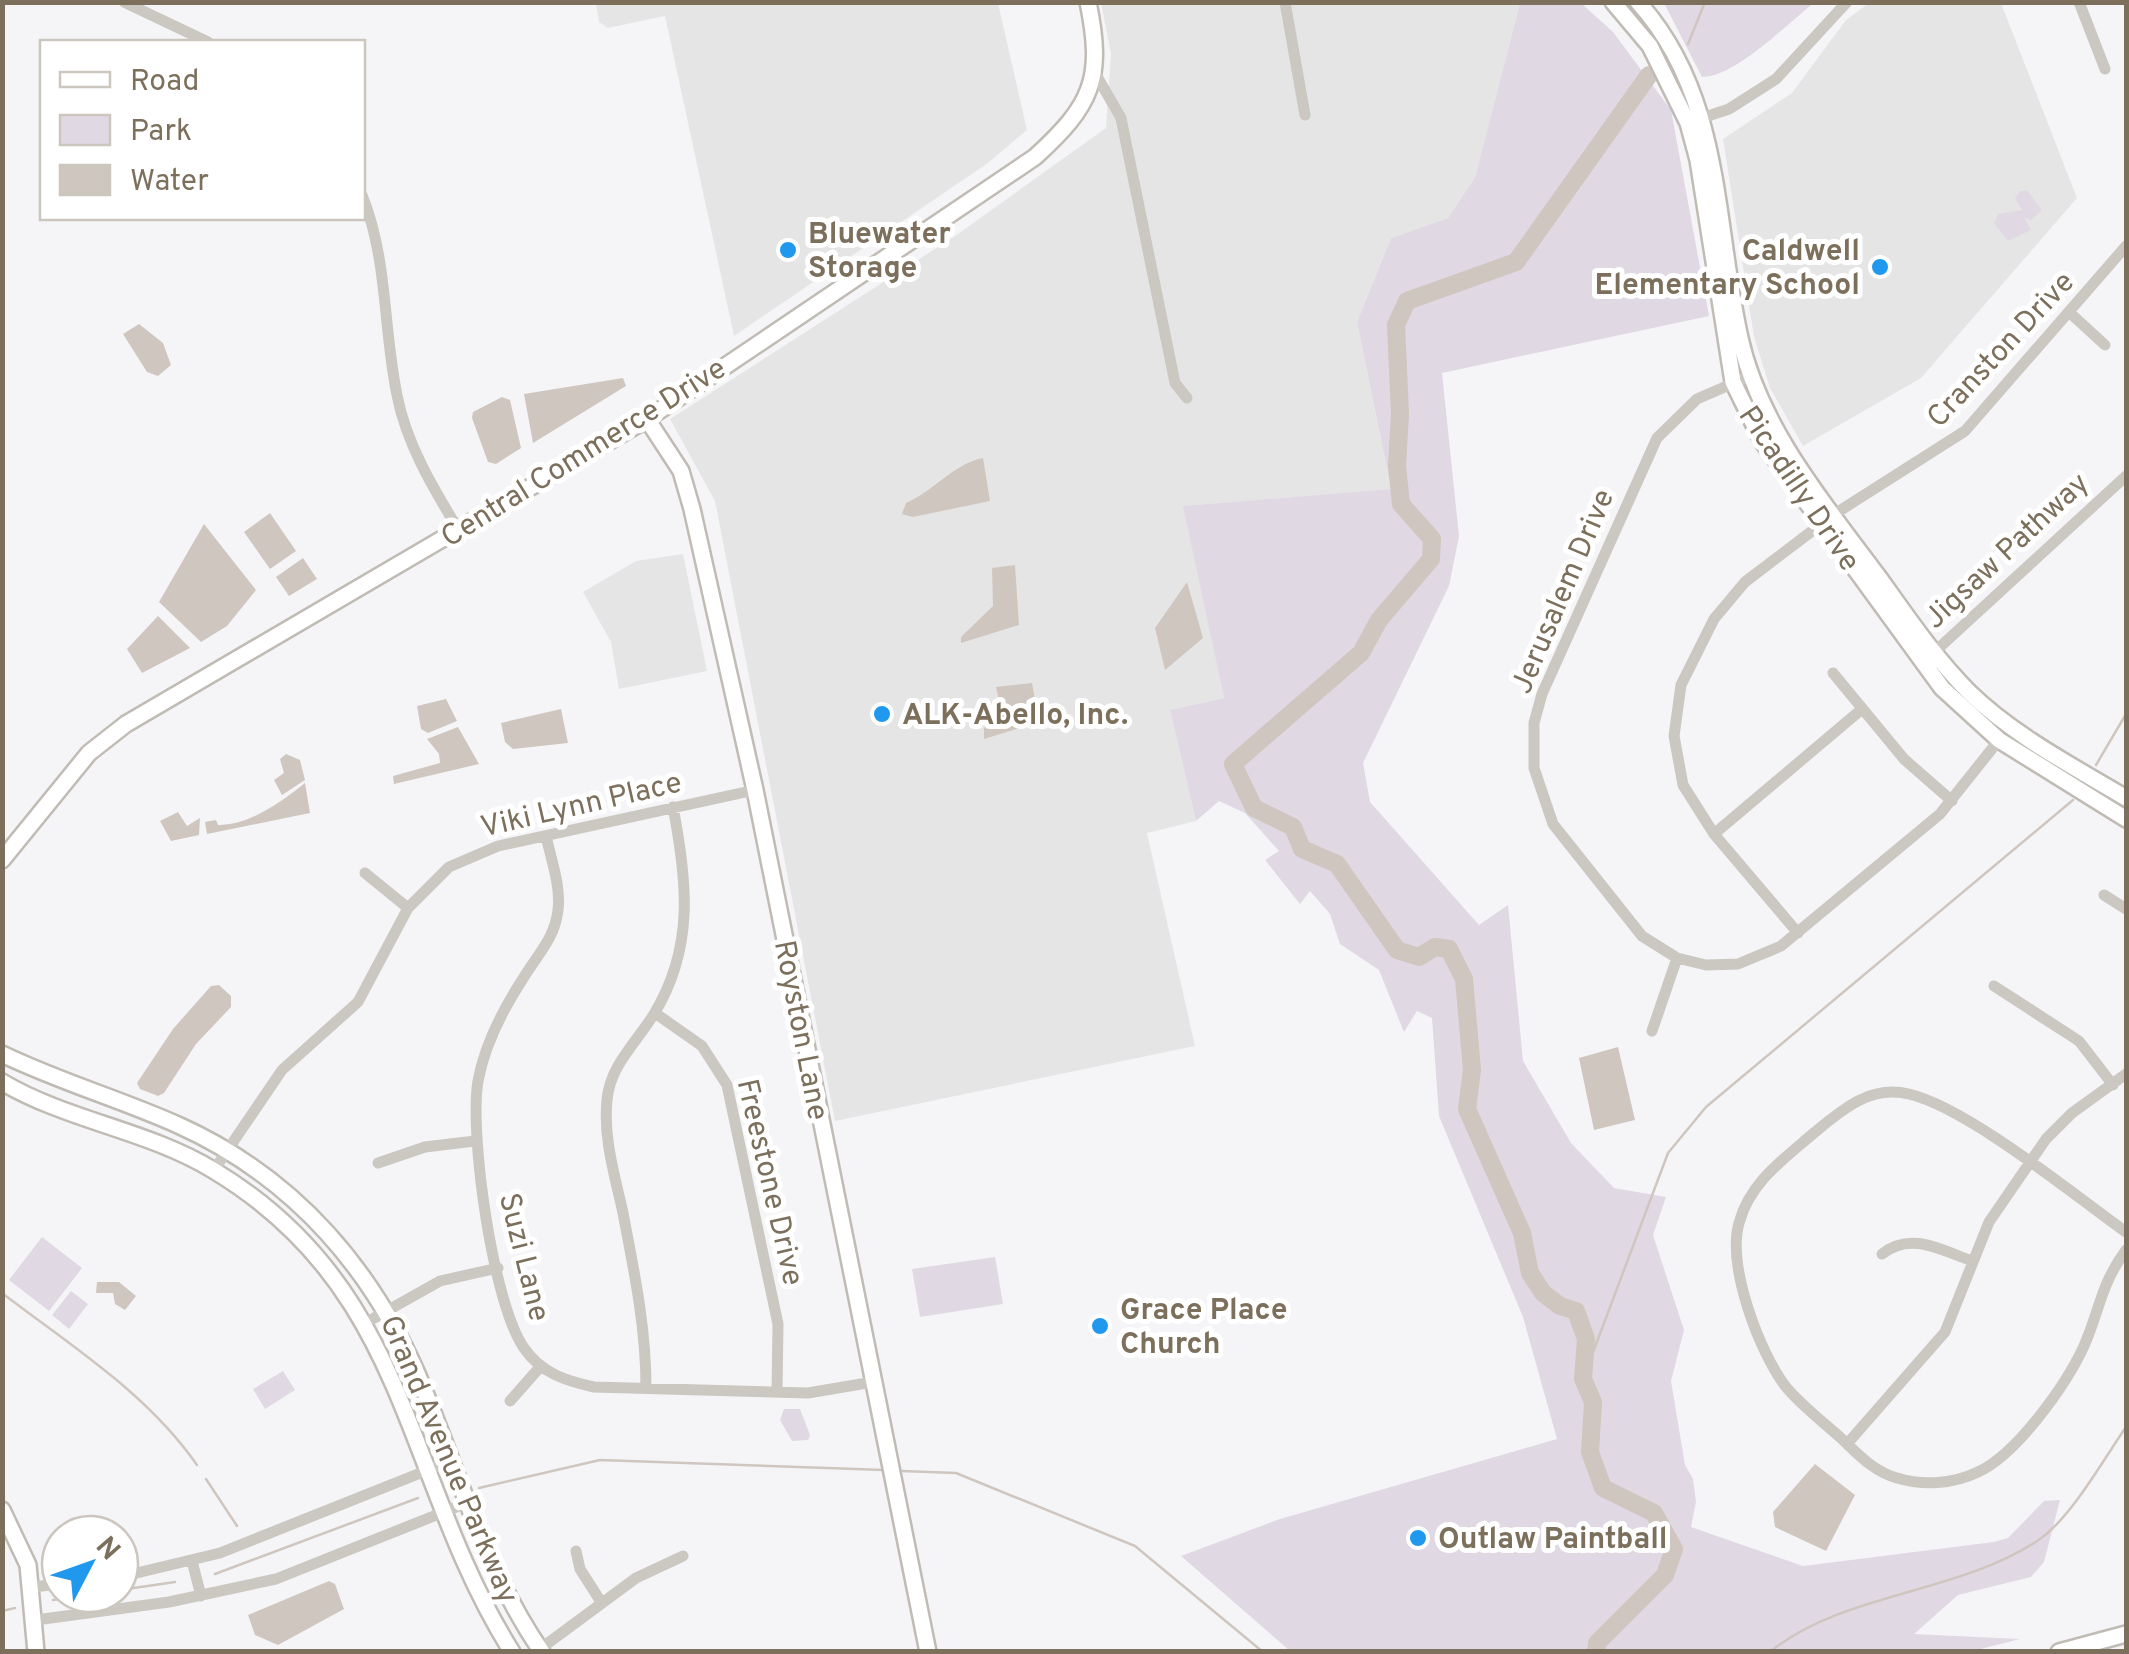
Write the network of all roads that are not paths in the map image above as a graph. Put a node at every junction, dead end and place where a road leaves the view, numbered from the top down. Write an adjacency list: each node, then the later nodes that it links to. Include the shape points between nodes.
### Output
1 (124, 2): 8 (street)
2 (1088, 2): 10 (street, Central Commerce Drive)
3 (1285, 2): 11 (street)
4 (1613, 2): 12 (street, Picadilly Drive, via 1650,46)
5 (1638, 2): 12 (street, Picadilly Drive, via 1674,53)
6 (1847, 2): 12 (street, via 1776,80)
7 (2080, 2): 9 (street)
8 (204, 40)
9 (2105, 70)
10 (1095, 73): 19 (street, via 1121,118 1175,383); 20 (street, Central Commerce Drive, via 1068,127 1035,158)
11 (1305, 116)
12 (1695, 120): 17 (street, Picadilly Drive); 18 (street, Picadilly Drive)
13 (365, 206): 23 (street, via 381,261 403,419)
14 (2126, 246): 15 (street, Cranston Drive)
15 (2069, 312): 16 (street); 22 (street, Cranston Drive, via 1965,431)
16 (2105, 345)
17 (1750, 376): 18 (street, Jerusalem Drive); 22 (street, Picadilly Drive)
18 (1733, 382): 22 (street, Picadilly Drive, via 1762,441); 41 (street, Jerusalem Drive, via 1684,408 1650,450 1542,694 1533,738 1537,788 1562,840 1642,936)
19 (1187, 398)
20 (646, 419): 23 (street, Central Commerce Drive); 28 (street, Royston Lane, via 688,488)
21 (2126, 476): 24 (street, Jigsaw Pathway)
22 (1827, 520): 24 (street, Picadilly Drive); 33 (street, Cranston Drive, via 1728,600 1681,686 1675,710 1683,785)
23 (458, 530): 35 (street, Central Commerce Drive, via 126,724 89,752)
24 (1928, 658): 27 (street, Picadilly Drive); 29 (street, Picadilly Drive, via 2010,725)
25 (1833, 673): 26 (street)
26 (1862, 709): 30 (street); 33 (street)
27 (1999, 740): 30 (street, Jerusalem Drive); 32 (street, Picadilly Drive)
28 (755, 790): 31 (street, Viki Lynn Place); 62 (street, Royston Lane)
29 (2126, 798)
30 (1952, 801): 40 (street, Jerusalem Drive)
31 (673, 807): 34 (street, Viki Lynn Place); 43 (street, via 685,864 686,928)
32 (2126, 819)
33 (1714, 834): 40 (street, Cranston Drive)
34 (546, 836): 38 (street, Viki Lynn Place, via 449,866); 49 (street, Suzi Lane, via 557,885 554,929 489,1044 478,1082)
35 (2, 860)
36 (365, 873): 38 (street)
37 (2104, 895): 39 (street)
38 (408, 908): 50 (street, Viki Lynn Place, via 358,1002 282,1070)
39 (2126, 909)
40 (1798, 933): 41 (street, Jerusalem Drive, via 1738,964)
41 (1677, 958): 44 (street)
42 (1994, 986): 48 (street, via 2079,1041)
43 (655, 1013): 63 (street, via 616,1066 606,1132 642,1310); 64 (street, Freestone Drive, via 702,1046 727,1085 778,1324)
44 (1652, 1031)
45 (2, 1054): 50 (street, Grand Avenue Parkway)
46 (2126, 1074): 48 (street)
47 (2, 1082): 53 (street, Grand Avenue Parkway)
48 (2112, 1085): 52 (street, via 2058,1126)
49 (475, 1141): 51 (street, via 425,1147); 58 (street, Suzi Lane)
50 (228, 1152): 53 (street, Viki Lynn Place); 59 (street, Grand Avenue Parkway, via 314,1217)
51 (378, 1163)
52 (2029, 1163): 54 (street); 57 (street); 66 (street, via 1936,1105 1883,1092 1844,1108 1769,1171 1750,1197 1736,1236 1736,1264 1772,1365 1788,1390)
53 (214, 1170): 60 (street, Grand Avenue Parkway, via 317,1256)
54 (2126, 1232)
55 (2126, 1250): 66 (street, via 2108,1275 2076,1359 1995,1462 1946,1482 1904,1480 1866,1462)
56 (1882, 1254): 57 (street, via 1910,1242)
57 (1972, 1261): 66 (street, via 1945,1332)
58 (498, 1268): 59 (street, via 440,1281); 61 (street, Suzi Lane, via 511,1323)
59 (386, 1309): 60 (street); 67 (street, Grand Avenue Parkway)
60 (366, 1322): 68 (street, Grand Avenue Parkway)
61 (540, 1367): 63 (street, Suzi Lane, via 594,1387); 65 (street)
62 (873, 1382): 64 (street, Suzi Lane); 85 (street, Royston Lane)
63 (646, 1386): 64 (street, Suzi Lane)
64 (777, 1392)
65 (510, 1401)
66 (1847, 1444)
67 (453, 1460): 68 (street); 69 (street, Grand Avenue Parkway)
68 (428, 1468): 71 (street, Grand Avenue Parkway); 74 (street)
69 (469, 1502): 71 (street); 82 (street, Grand Avenue Parkway)
70 (2, 1510): 77 (street)
71 (446, 1512): 78 (street, via 276,1579); 84 (street, Grand Avenue Parkway)
72 (576, 1551): 79 (street)
73 (683, 1556): 79 (street)
74 (192, 1560): 75 (street); 78 (street)
75 (140, 1572)
76 (40, 1585): 77 (street)
77 (32, 1586): 80 (street)
78 (201, 1596): 80 (street)
79 (601, 1602): 82 (street)
80 (36, 1620): 83 (street)
81 (2126, 1634): 86 (street)
82 (539, 1650)
83 (36, 1652)
84 (512, 1652)
85 (928, 1652)
86 (2058, 1652)

